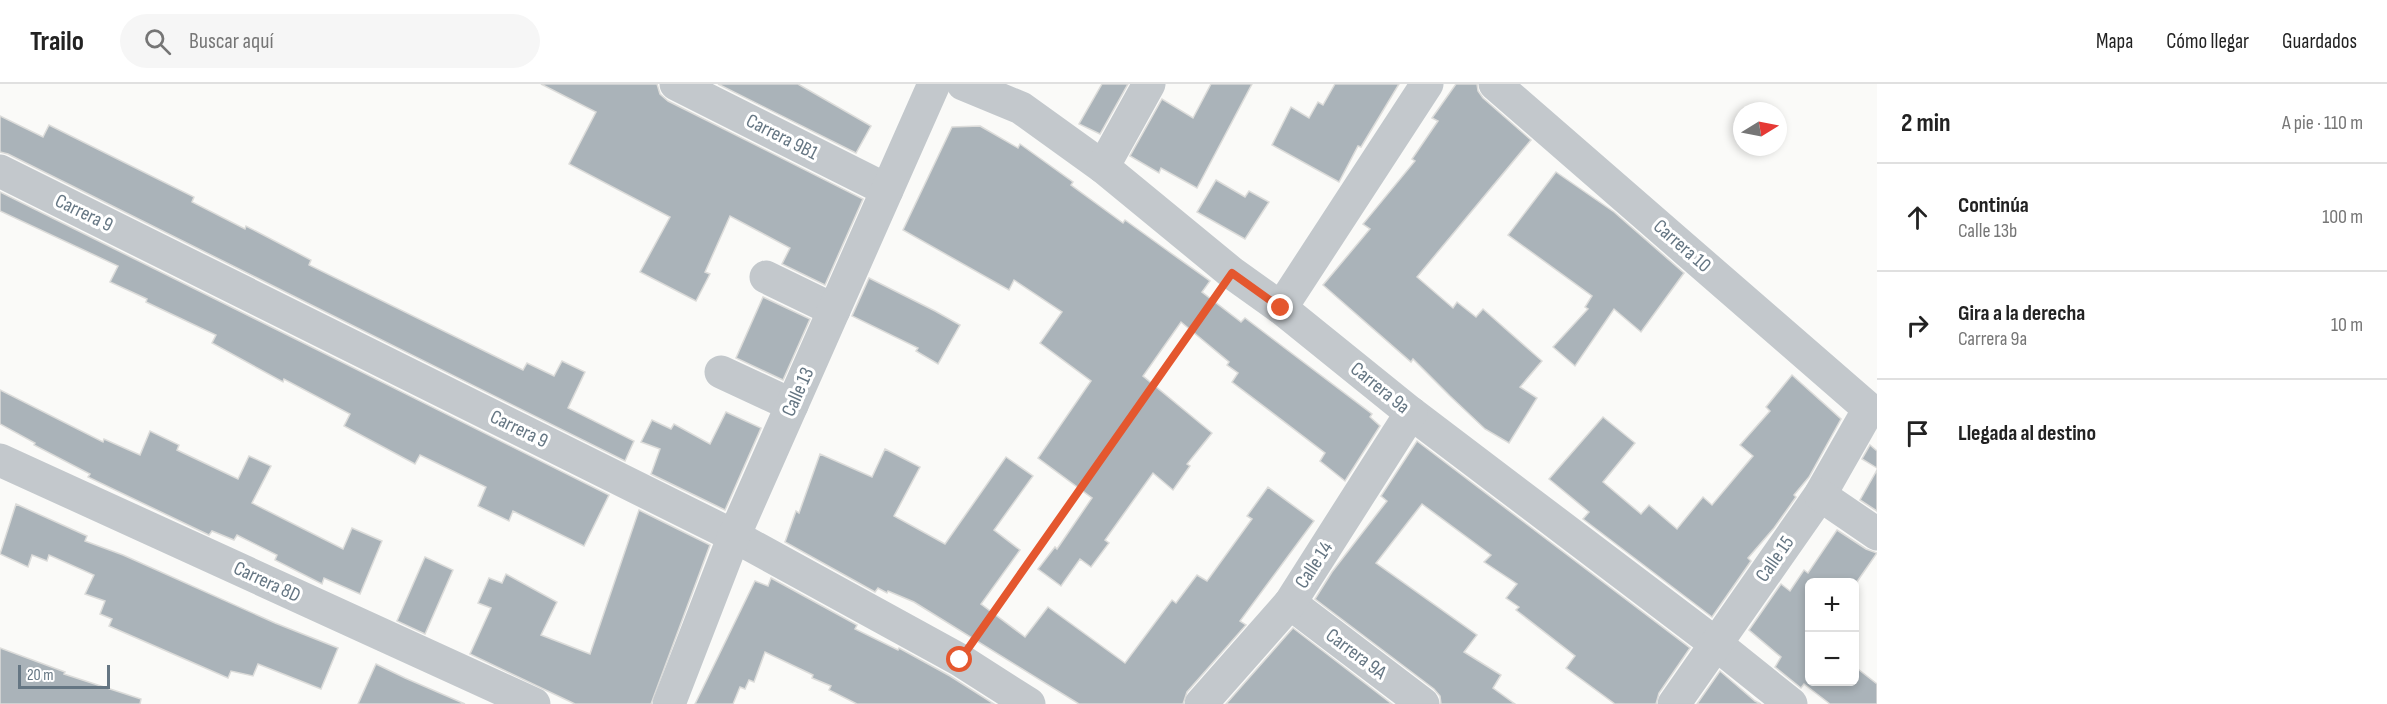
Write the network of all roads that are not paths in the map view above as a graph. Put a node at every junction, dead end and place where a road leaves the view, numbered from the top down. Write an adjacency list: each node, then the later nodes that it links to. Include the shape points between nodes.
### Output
1 (676, 84): 9 (street, Carrera 9B1)
2 (934, 84): 9 (street, Calle 13)
3 (963, 84): 7 (street, Carrera 9a, via 1021,108)
4 (1149, 84): 7 (street)
5 (1427, 84): 11 (street)
6 (1495, 84): 15 (street, Carrera 10)
7 (1103, 167): 11 (street, Carrera 9a)
8 (0, 171): 20 (street, Carrera 9)
9 (887, 190): 12 (street, Calle 13)
10 (766, 277): 12 (street)
11 (1281, 308): 16 (street, Carrera 9a)
12 (834, 310): 14 (street, Calle 13)
13 (721, 372): 14 (street)
14 (792, 405): 20 (street, Calle 13)
15 (1869, 409): 18 (street, Calle 15)
16 (1411, 413): 21 (street, Calle 14); 22 (street, Carrera 9a)
17 (0, 460): 23 (street, Carrera 8D)
18 (1820, 495): 19 (street); 22 (street, Calle 15)
19 (1877, 534)
20 (734, 536): 24 (street, Calle 13); 25 (street, Carrera 9, via 960,660)
21 (1290, 603): 26 (street, Calle 14); 27 (street, Carrera 9A)
22 (1716, 644): 28 (street, Calle 15); 29 (street, Carrera 9a)
23 (534, 704)
24 (669, 704)
25 (1029, 704)
26 (1201, 704)
27 (1423, 704)
28 (1674, 704)
29 (1791, 704)

